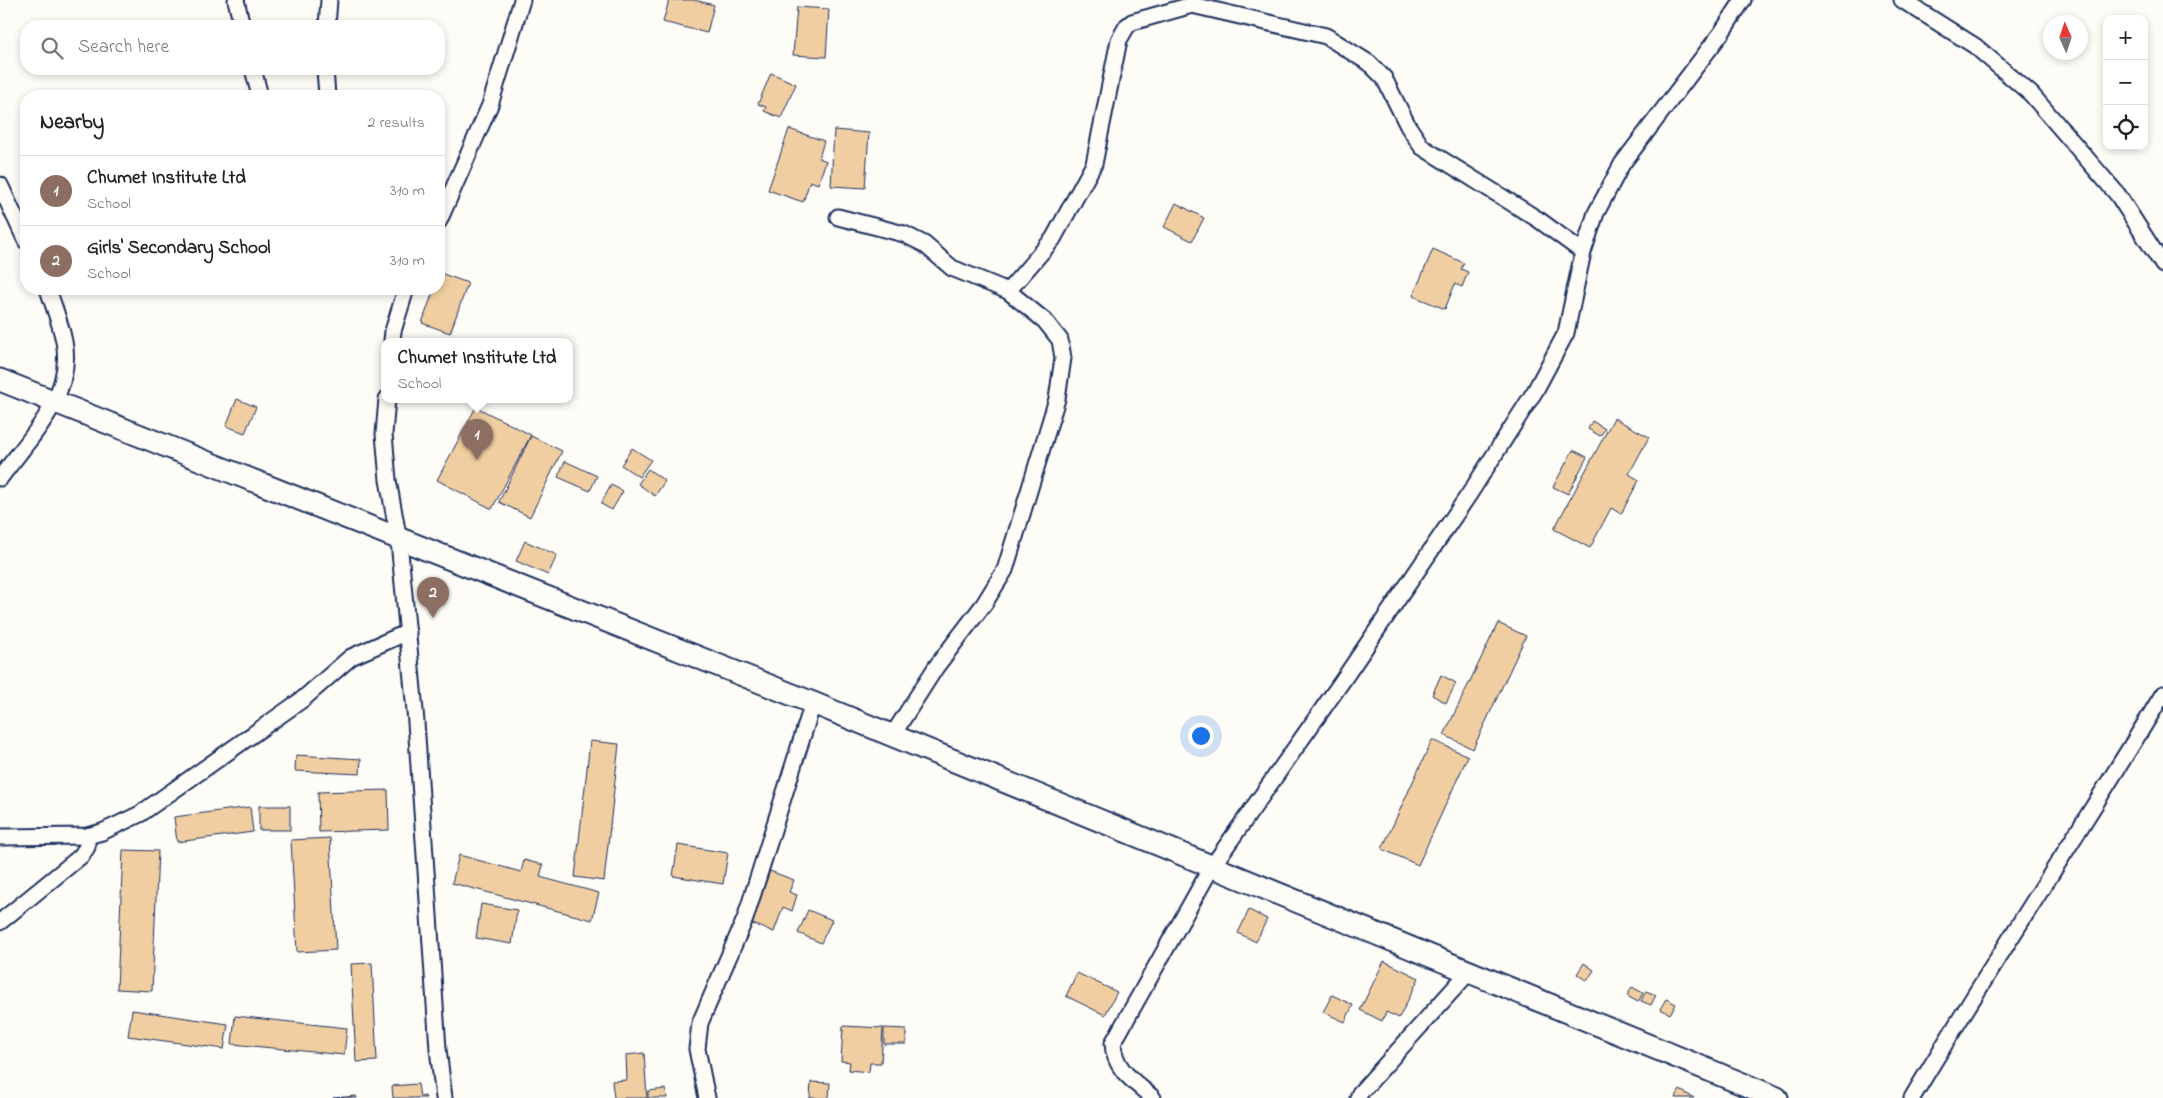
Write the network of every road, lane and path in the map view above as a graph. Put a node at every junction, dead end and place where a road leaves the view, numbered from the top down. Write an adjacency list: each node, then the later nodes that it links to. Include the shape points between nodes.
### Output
1 (236, 0): 6 (street)
2 (329, 0): 7 (street)
3 (522, 0): 13 (street, via 490,105)
4 (1743, 0): 16 (street, via 1622,164 1596,214)
5 (1902, 0): 17 (street, via 1975,46 2031,94 2118,195)
6 (241, 20)
7 (327, 20)
8 (255, 75): 10 (street)
9 (325, 75): 11 (street)
10 (258, 90)
11 (327, 90)
12 (0, 185): 15 (street)
13 (445, 207)
14 (838, 217): 18 (street, via 904,234 924,244 952,268)
15 (20, 228)
16 (1583, 252): 18 (street, via 1540,220 1422,147 1384,78 1369,63 1326,36 1192,5 1127,26 1119,40 1094,164 1053,239); 33 (street, via 1566,333 1535,391 1409,583)
17 (2163, 265)
18 (1008, 291): 30 (street, via 1045,321 1060,340 1063,358 1057,399 1005,570)
19 (50, 295): 23 (street, via 65,348 64,378)
20 (402, 295): 21 (street)
21 (393, 338)
22 (0, 380): 23 (main road)
23 (56, 403): 25 (street); 26 (main road)
24 (387, 403): 26 (street, via 384,434 388,480)
25 (0, 478)
26 (399, 540): 27 (street); 29 (main road)
27 (408, 632): 31 (street, via 351,657 303,699 140,814); 36 (street)
28 (2163, 694): 41 (street, via 1963,1011)
29 (813, 703): 30 (main road); 37 (street, via 744,919 700,1023 697,1049)
30 (892, 736): 33 (main road)
31 (87, 836): 32 (street); 34 (street, via 87,846 81,856)
32 (0, 837)
33 (1211, 868): 35 (main road); 38 (street, via 1113,1043 1113,1057 1126,1075)
34 (0, 922)
35 (1468, 973): 39 (street); 40 (main road)
36 (444, 1098)
37 (707, 1098)
38 (1153, 1098)
39 (1358, 1098)
40 (1777, 1098)
41 (1912, 1098)

